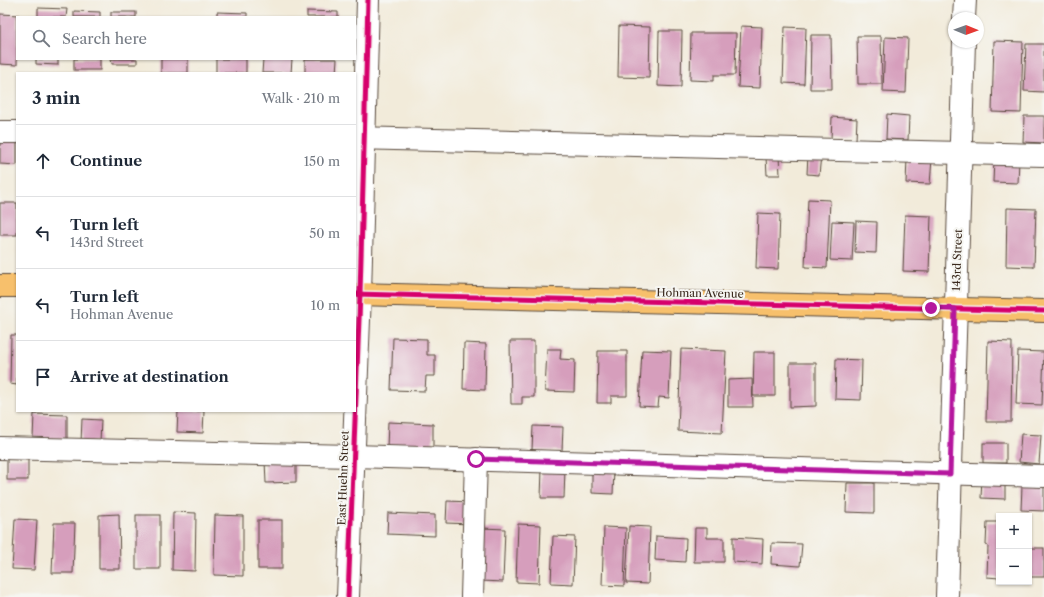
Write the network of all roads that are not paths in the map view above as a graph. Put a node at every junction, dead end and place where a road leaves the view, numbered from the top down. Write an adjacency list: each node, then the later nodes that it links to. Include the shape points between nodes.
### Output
1 (368, 0): 7 (street, East Huehn Street)
2 (965, 0): 3 (street)
3 (964, 12)
4 (964, 48): 8 (street, 143rd Street)
5 (0, 132): 6 (street)
6 (16, 132)
7 (359, 138): 8 (street); 12 (street, East Huehn Street)
8 (960, 154): 9 (street); 13 (street, 143rd Street)
9 (1044, 155)
10 (0, 286): 11 (main road)
11 (16, 286)
12 (357, 294): 13 (main road, Hohman Avenue); 15 (street, East Huehn Street)
13 (955, 309): 14 (main road, Hohman Avenue); 20 (street, 143rd Street)
14 (1044, 311)
15 (356, 334)
16 (354, 412): 18 (street, East Huehn Street)
17 (0, 448): 18 (street)
18 (353, 456): 19 (street); 22 (street, East Huehn Street)
19 (476, 459): 20 (street); 23 (street)
20 (950, 474): 21 (street); 24 (street, 143rd Street)
21 (1044, 476)
22 (348, 597)
23 (472, 597)
24 (947, 597)

